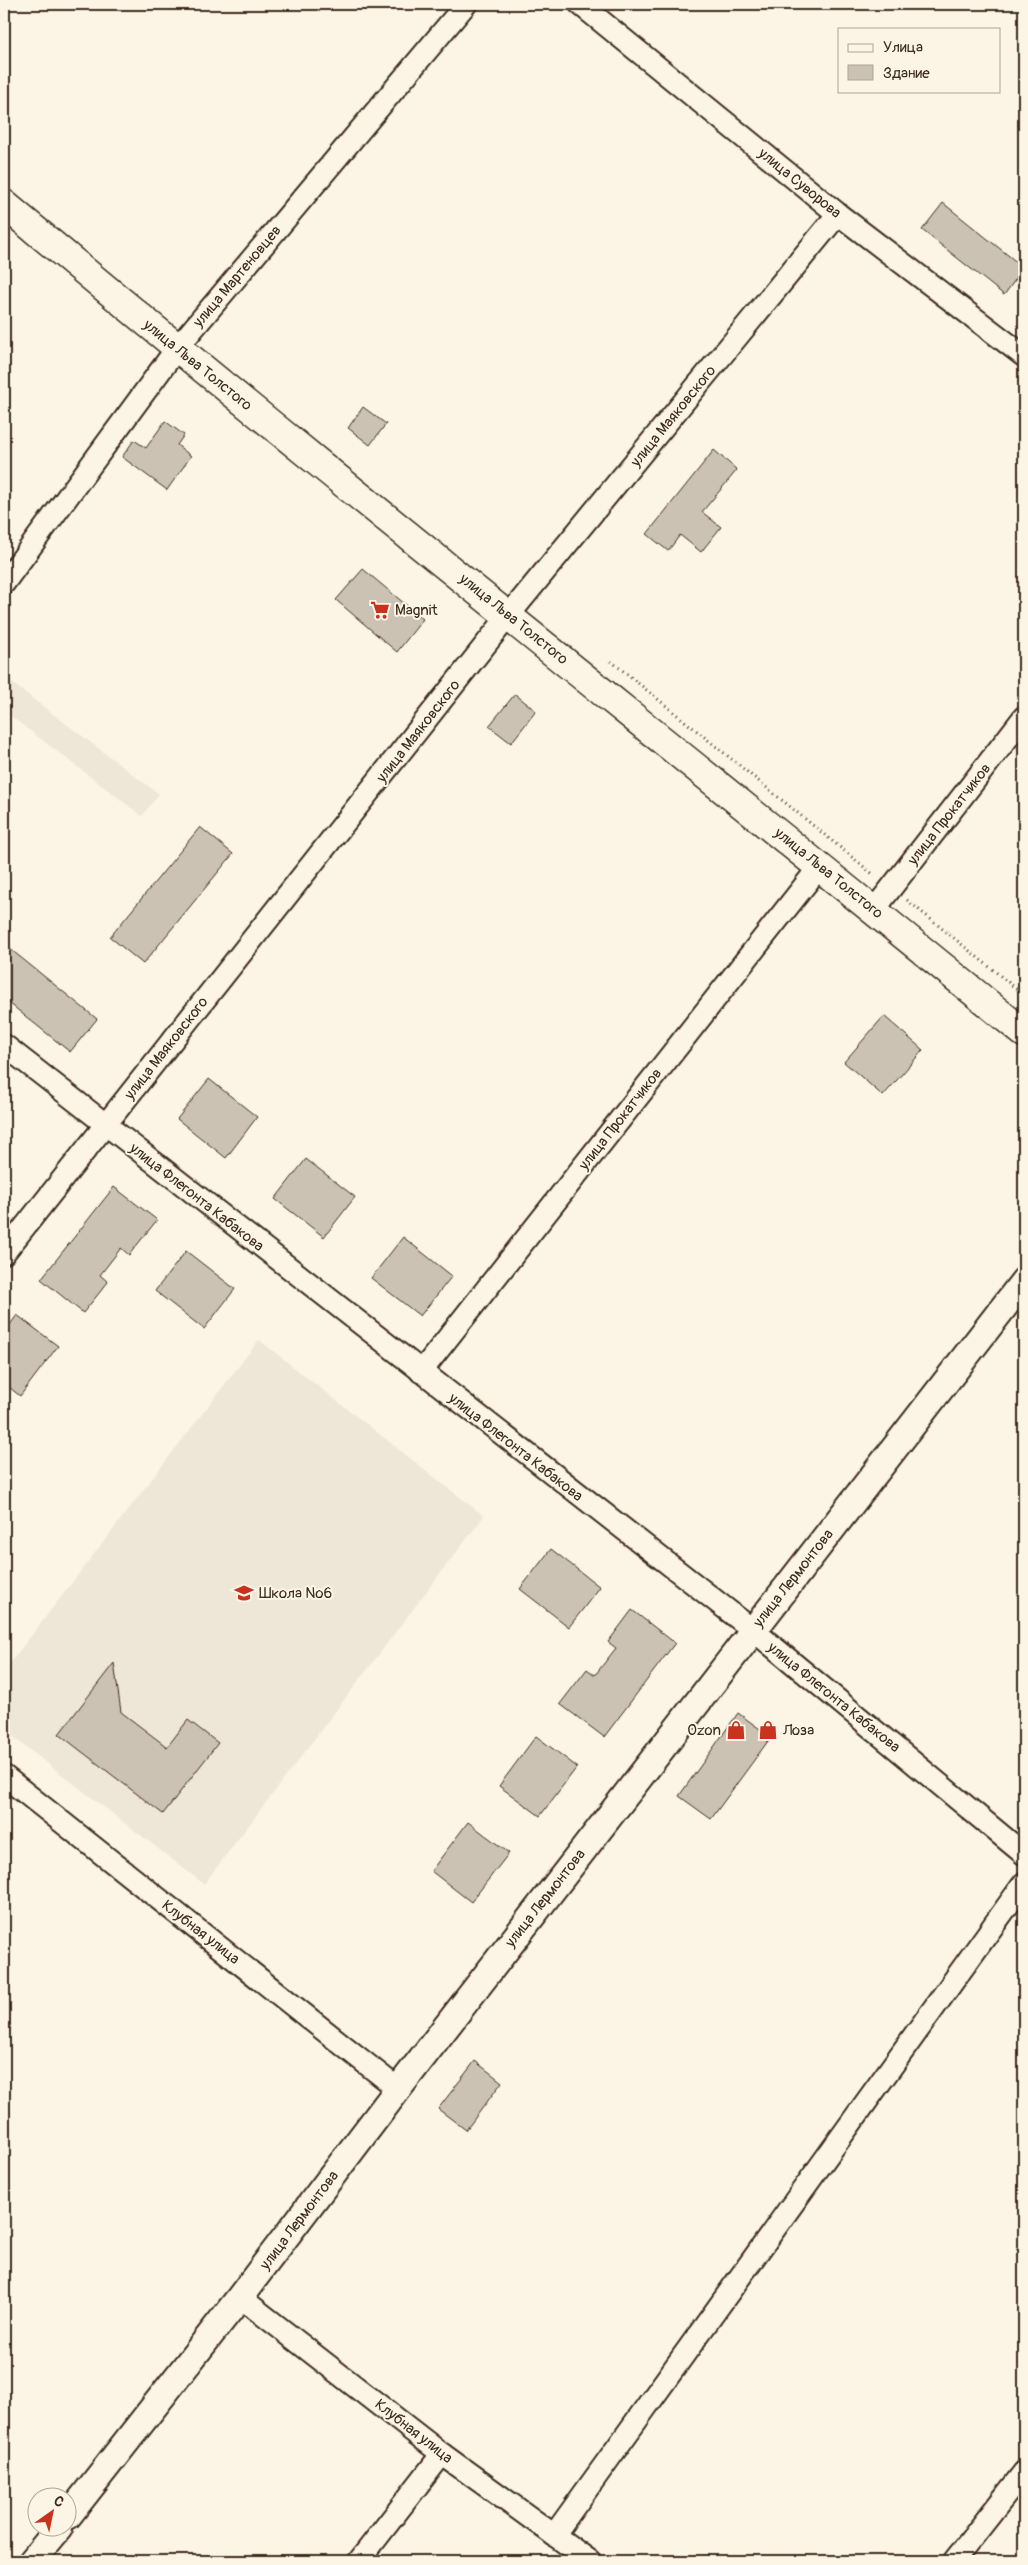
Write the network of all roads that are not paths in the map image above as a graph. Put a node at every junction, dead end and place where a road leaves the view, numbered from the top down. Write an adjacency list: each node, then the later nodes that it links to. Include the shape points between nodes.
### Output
1 (466, 4): 5 (street, улица Мартеновцев)
2 (580, 4): 4 (street, улица Суворова)
3 (4, 204): 5 (main road, улица Льва Толстого)
4 (838, 214): 6 (street, улица Суворова); 8 (street, улица Маяковского)
5 (176, 348): 7 (street, улица Мартеновцев); 8 (main road, улица Льва Толстого)
6 (1024, 356)
7 (4, 584)
8 (509, 615): 10 (main road, улица Льва Толстого); 14 (street, улица Маяковского)
9 (1024, 717): 11 (street, улица Прокатчиков)
10 (820, 866): 11 (main road, улица Льва Толстого); 17 (street, улица Прокатчиков)
11 (874, 910): 12 (main road, улица Льва Толстого)
12 (1024, 1033)
13 (4, 1045): 14 (street, улица Флегонта Кабакова)
14 (105, 1125): 15 (street, улица Маяковского); 17 (street, улица Флегонта Кабакова)
15 (4, 1253)
16 (1024, 1281): 18 (street, улица Лермонтова)
17 (421, 1372): 18 (street, улица Флегонта Кабакова)
18 (753, 1630): 20 (street, улица Флегонта Кабакова); 22 (street, улица Лермонтова)
19 (4, 1776): 22 (street, Клубная улица)
20 (1024, 1854)
21 (1024, 1882): 27 (street)
22 (398, 2089): 23 (street, улица Лермонтова)
23 (240, 2297): 24 (street, Клубная улица); 26 (street, улица Лермонтова)
24 (442, 2454): 27 (street, Клубная улица); 30 (street)
25 (1024, 2472): 32 (street)
26 (78, 2503)
27 (554, 2535): 31 (street, Клубная улица)
28 (51, 2538): 29 (street)
29 (32, 2561)
30 (359, 2561)
31 (590, 2561)
32 (954, 2561)

